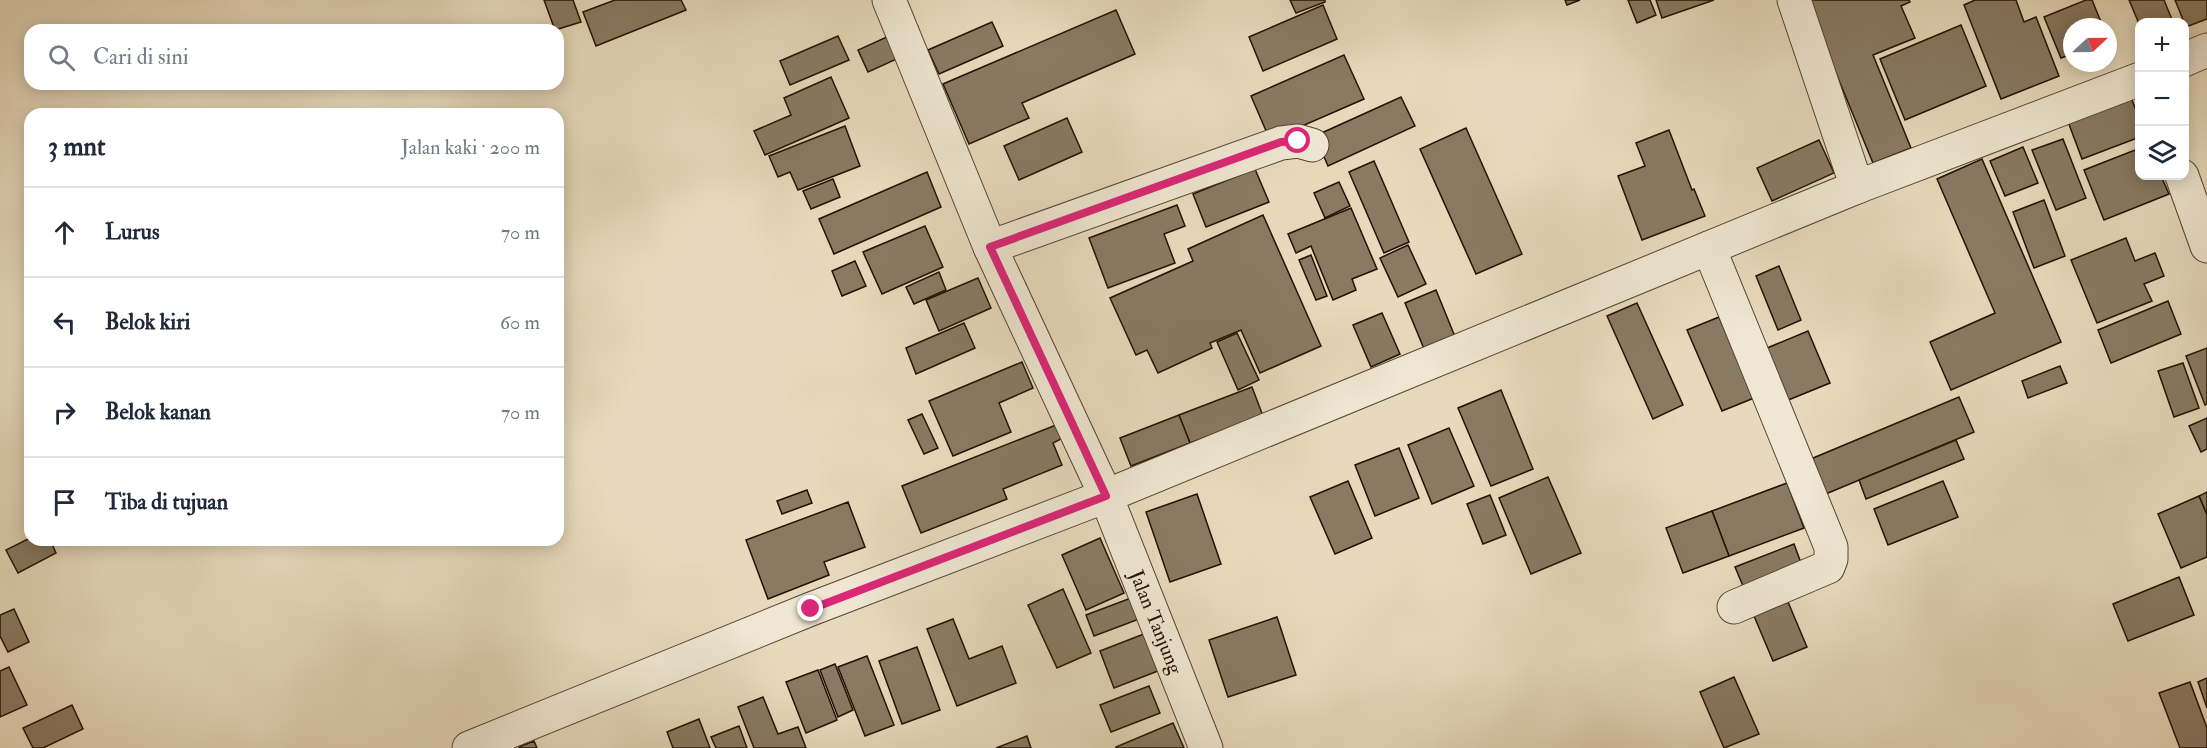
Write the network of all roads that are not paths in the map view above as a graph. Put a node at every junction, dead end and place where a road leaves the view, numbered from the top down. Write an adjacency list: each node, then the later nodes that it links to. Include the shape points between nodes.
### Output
1 (889, 0): 10 (street, Jalan Tanjung)
2 (1794, 0): 8 (street)
3 (2207, 50): 4 (street)
4 (2189, 58)
5 (2135, 81): 8 (street)
6 (1312, 145): 10 (street, via 1281,142)
7 (2183, 180): 9 (street)
8 (1857, 187): 11 (street)
9 (2207, 246)
10 (990, 247): 12 (street, Jalan Tanjung)
11 (1710, 248): 12 (street); 13 (street, via 1831,547 1828,567)
12 (1106, 496): 14 (street, via 811,609); 15 (street, Jalan Tanjung)
13 (1734, 607)
14 (469, 748)
15 (1206, 748)

